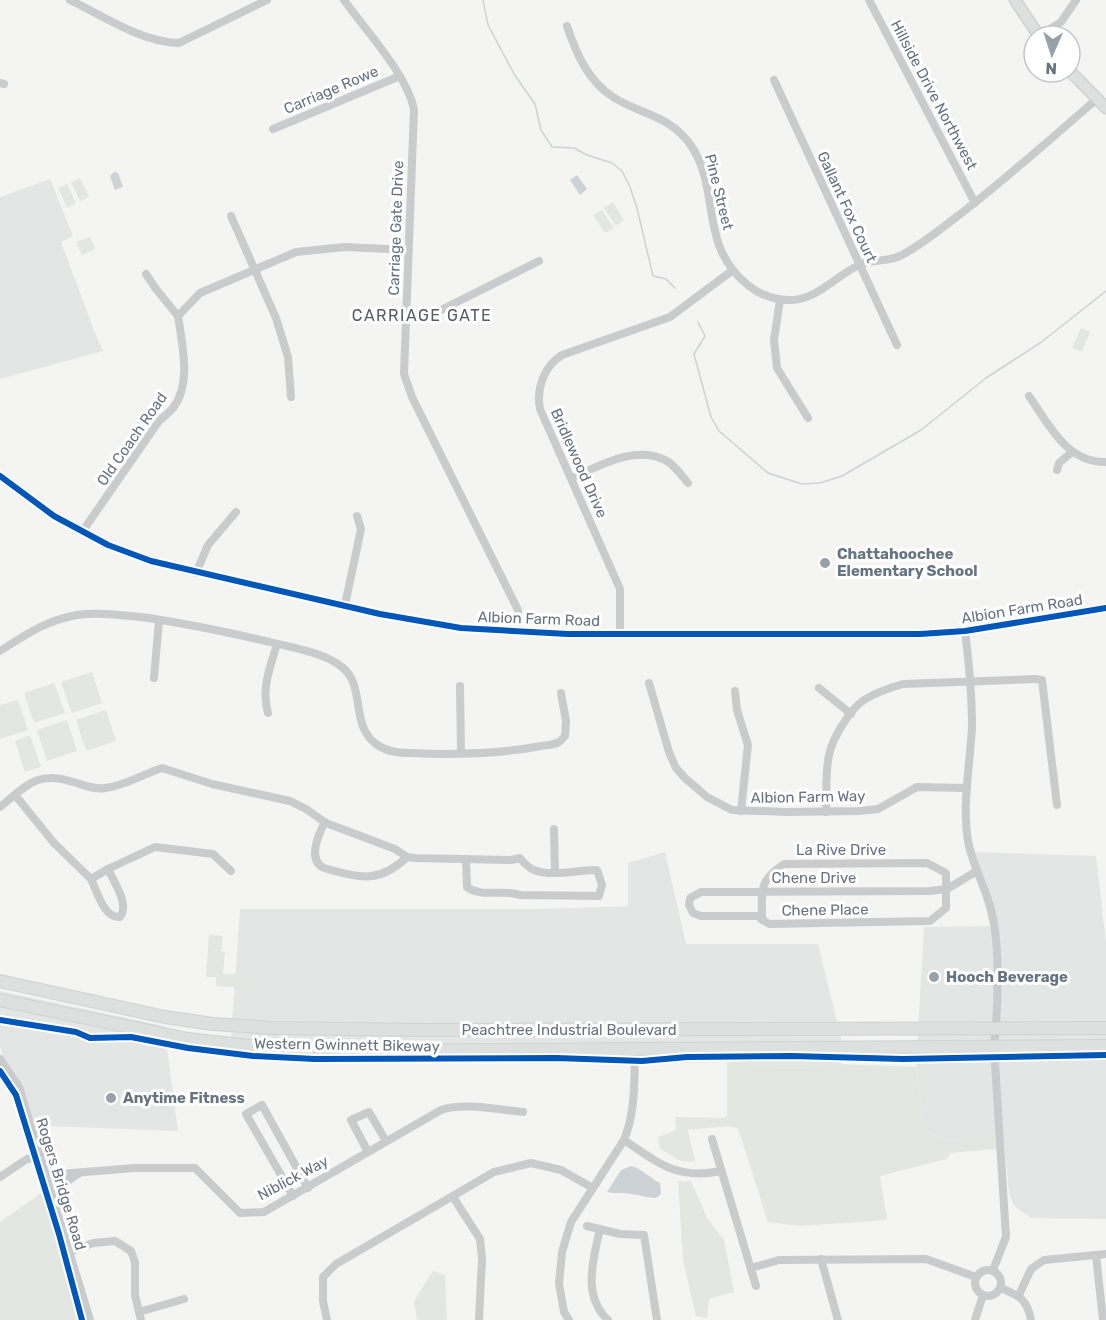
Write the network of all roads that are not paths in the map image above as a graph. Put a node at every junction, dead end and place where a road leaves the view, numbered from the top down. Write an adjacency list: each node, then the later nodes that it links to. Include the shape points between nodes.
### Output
1 (70, 0): 2 (street, via 163,43 179,43)
2 (267, 0)
3 (344, 0): 10 (street, Carriage Gate Drive)
4 (869, 0): 16 (street, Hillside Drive Northwest)
5 (1015, 0): 7 (main road)
6 (1076, 0): 8 (street)
7 (1031, 24)
8 (1057, 24)
9 (567, 26): 22 (street, Pine Street, via 576,53 600,86 614,98 660,117 693,147 703,170 715,236)
10 (400, 76): 15 (street, Carriage Rowe); 18 (street, Carriage Gate Drive, via 414,110)
11 (774, 80): 20 (street, Gallant Fox Court)
12 (1082, 83): 13 (main road)
13 (1097, 99): 14 (main road); 16 (street, Pine Street)
14 (1106, 108)
15 (273, 129)
16 (975, 203): 20 (street, Pine Street, via 900,256)
17 (231, 216): 21 (street)
18 (409, 250): 21 (street, via 321,248 296,252); 26 (street, Carriage Gate Drive)
19 (539, 261): 26 (street, via 425,318)
20 (859, 265): 24 (street, Pine Street, via 813,296 798,301); 27 (street, Gallant Fox Court)
21 (256, 270): 25 (street, via 200,293); 29 (street, via 288,357)
22 (733, 270): 24 (street, Pine Street, via 748,286); 35 (street, Bridlewood Drive, via 670,317 562,355 552,363 540,386 540,409)
23 (146, 274): 25 (street)
24 (780, 300): 30 (street, via 774,340 777,368)
25 (178, 316): 39 (street, Old Coach Road, via 184,384 174,407 159,421)
26 (406, 316): 45 (street, Carriage Gate Drive, via 404,374 412,397 518,610)
27 (897, 345)
28 (1029, 396): 31 (street, via 1055,435)
29 (291, 397)
30 (808, 418)
31 (1072, 452): 32 (street, via 1085,459); 33 (street)
32 (1106, 462)
33 (1057, 470)
34 (0, 476): 39 (street, Albion Farm Road)
35 (572, 478): 36 (street, via 614,460 647,454 667,460); 46 (street, Bridlewood Drive, via 620,588)
36 (688, 483)
37 (236, 512): 40 (street, via 208,545)
38 (357, 516): 41 (street, via 361,530)
39 (82, 532): 40 (street, Albion Farm Road, via 151,561)
40 (196, 573): 41 (street, Albion Farm Road)
41 (345, 605): 45 (street, Albion Farm Road, via 460,628)
42 (1106, 608): 44 (street, Albion Farm Road)
43 (159, 620): 47 (street); 48 (street, via 78,615 51,621); 49 (street)
44 (965, 631): 46 (street, Albion Farm Road); 51 (street)
45 (518, 632): 46 (street, Albion Farm Road)
46 (620, 634)
47 (277, 644): 56 (street, via 265,682); 58 (street, via 325,657 344,668 353,681 359,720 375,743 387,750 409,753)
48 (0, 651)
49 (154, 678)
50 (649, 683): 63 (street, Albion Farm Way, via 676,768 707,797)
51 (971, 683): 57 (street, via 903,684 862,701); 59 (street); 61 (street, via 1042,680)
52 (460, 686): 58 (street)
53 (819, 688): 57 (street)
54 (735, 691): 63 (street, via 748,745)
55 (561, 693): 58 (street, via 566,721 565,736 558,743 509,752)
56 (268, 712)
57 (851, 714): 64 (street, via 828,757)
58 (461, 753)
59 (967, 788): 64 (street, Albion Farm Way, via 917,787 878,809); 71 (street, via 968,841)
60 (15, 795): 62 (street); 65 (street, via 45,777 105,788 162,768 212,784 290,801); 73 (street, via 54,843)
61 (1057, 806)
62 (0, 807)
63 (741, 811): 64 (street, Albion Farm Way)
64 (826, 812)
65 (325, 822): 67 (street); 67 (street, via 317,838 315,860 324,868 362,878 395,869)
66 (554, 829): 72 (street)
67 (406, 857): 68 (street)
68 (466, 859): 72 (street, via 520,858 535,871); 72 (street, via 467,887 473,891 599,896 602,885 597,870)
69 (108, 869): 70 (street, via 155,847 213,854); 73 (street); 73 (street, via 124,905 120,917 109,915)
70 (231, 870)
71 (977, 871): 74 (street); 80 (street, via 996,931)
72 (555, 872)
73 (91, 879)
74 (947, 889): 75 (street, Chene Drive); 75 (street, La Rive Drive, via 946,873 927,863 784,864 769,874); 77 (street, Chene Place, via 946,908 930,921 769,924)
75 (762, 892): 76 (street, Chene Drive, via 701,892 690,897); 77 (street)
76 (689, 905): 77 (street, Chene Place, via 693,913 701,916 757,916)
77 (762, 920)
78 (0, 981): 80 (highway, Peachtree Industrial Boulevard, via 165,1017 274,1028)
79 (0, 1000): 84 (highway, Peachtree Industrial Boulevard, via 169,1036 257,1047 339,1051)
80 (996, 1028): 81 (highway, Peachtree Industrial Boulevard); 83 (street)
81 (1106, 1028)
82 (1106, 1046): 83 (highway, Peachtree Industrial Boulevard)
83 (994, 1047): 84 (highway, Peachtree Industrial Boulevard); 108 (street, via 1006,1237)
84 (635, 1049): 88 (street, via 634,1101)
85 (0, 1059): 91 (street, Rogers Bridge Road, via 19,1087)
86 (523, 1112): 89 (street, Niblick Way, via 448,1108)
87 (712, 1139): 92 (street)
88 (624, 1140): 92 (street, via 671,1170 700,1175); 97 (street)
89 (386, 1141): 90 (street, Niblick Way); 90 (street, via 369,1112 351,1120)
90 (368, 1152): 96 (street, Niblick Way)
91 (41, 1157): 94 (street, Rogers Bridge Road); 95 (street, via 27,1159)
92 (721, 1171): 107 (street)
93 (78, 1174): 94 (street, Niblick Way); 98 (street, Niblick Way); 99 (street, Niblick Way, via 135,1168 195,1168 240,1213 264,1212)
94 (47, 1175): 98 (street, Rogers Bridge Road)
95 (0, 1177)
96 (308, 1188): 99 (street, Niblick Way); 99 (street, via 262,1105 246,1114)
97 (593, 1188): 100 (street, via 561,1170 531,1163 494,1172); 119 (street, via 571,1222 562,1252 559,1284)
98 (52, 1192): 103 (street, Rogers Bridge Road)
99 (292, 1196)
100 (453, 1197): 117 (street, via 336,1264 323,1277); 118 (street, via 480,1239)
101 (586, 1226): 102 (street)
102 (600, 1229): 120 (street, via 591,1271 594,1297 599,1311); 121 (street, via 644,1235)
103 (70, 1252): 115 (street, via 93,1243 115,1241 131,1251); 116 (street, Rogers Bridge Road)
104 (1106, 1254): 105 (street)
105 (1096, 1255): 113 (street, via 1044,1260 1031,1269); 125 (street)
106 (820, 1259): 107 (street, via 779,1260); 109 (street, via 926,1259); 122 (street)
107 (751, 1268): 110 (street)
108 (993, 1270): 109 (street, via 983,1270); 111 (street, via 1000,1278)
109 (976, 1277): 112 (street, via 976,1287)
110 (756, 1286)
111 (1001, 1288): 112 (street, via 993,1295); 113 (street)
112 (983, 1294): 123 (street)
113 (1019, 1295): 124 (street)
114 (184, 1299): 115 (street)
115 (140, 1316)
116 (90, 1320)
117 (327, 1320)
118 (479, 1320)
119 (568, 1320)
120 (608, 1320)
121 (657, 1320)
122 (838, 1320)
123 (975, 1320)
124 (1031, 1320)
125 (1103, 1320)

